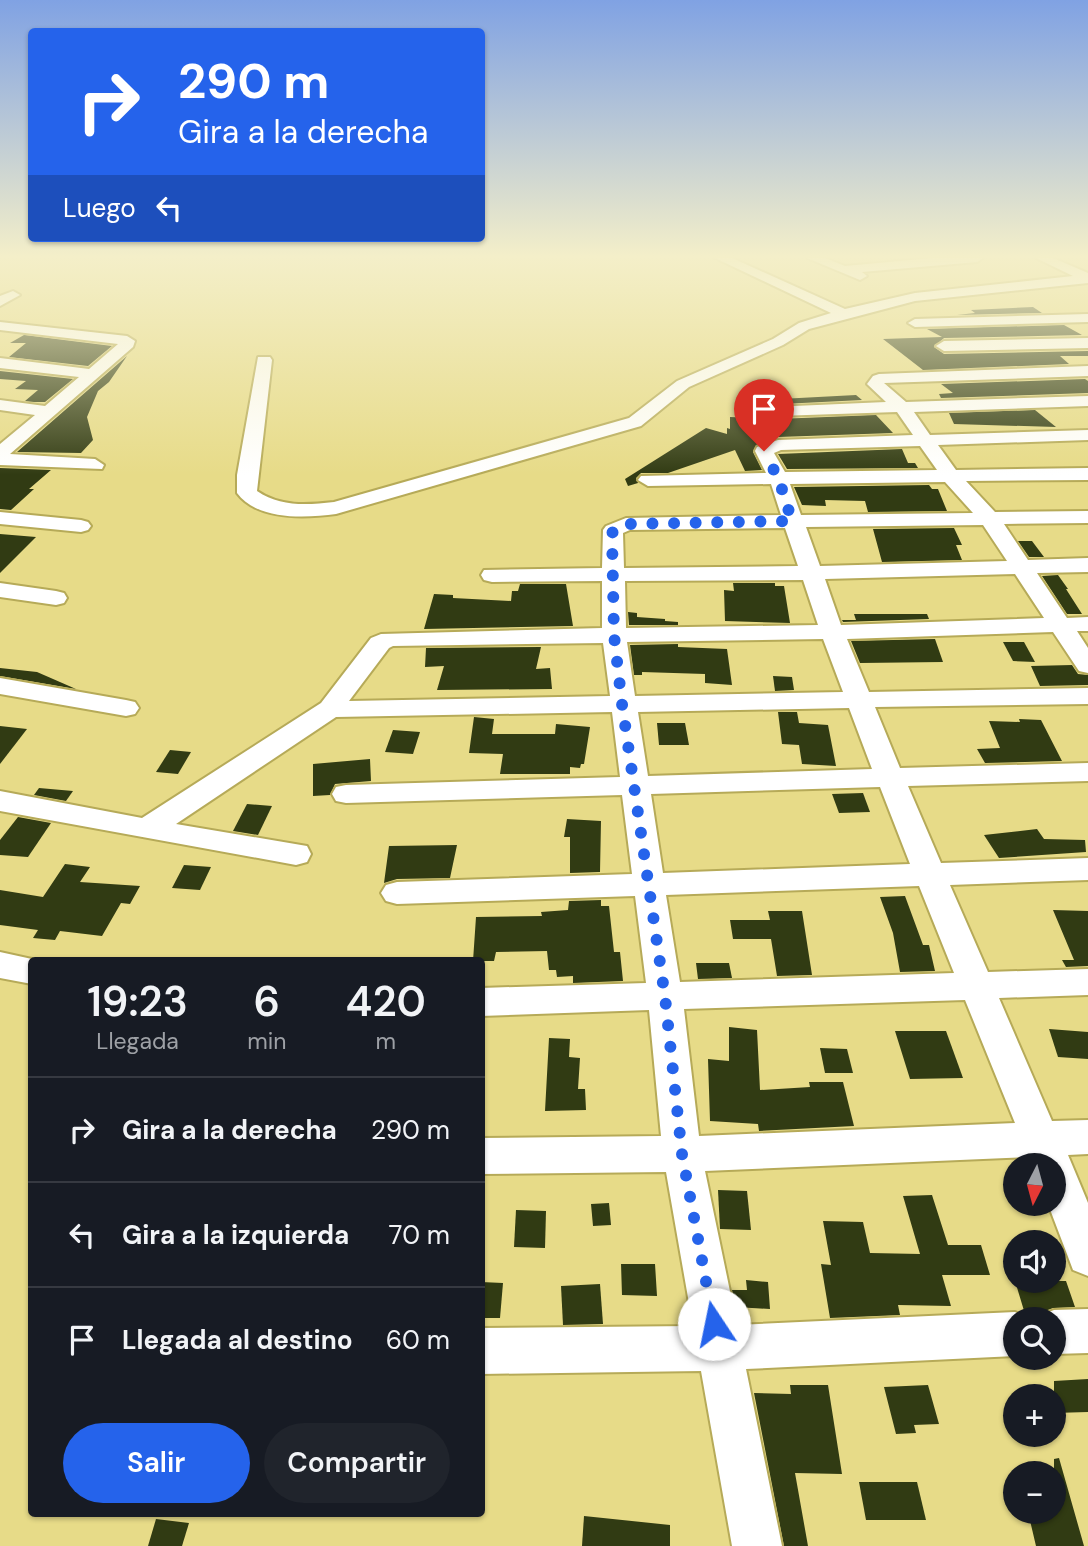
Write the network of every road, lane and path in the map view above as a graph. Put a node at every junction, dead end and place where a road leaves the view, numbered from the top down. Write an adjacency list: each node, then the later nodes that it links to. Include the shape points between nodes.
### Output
1 (35, 330): 9 (street, via 127,341)
2 (797, 330): 6 (street, via 683,384 635,422 336,508 307,512 258,502 247,493)
3 (924, 330): 5 (street)
4 (1088, 343): 5 (street)
5 (944, 346): 10 (street)
6 (264, 360)
7 (0, 363): 9 (street)
8 (1088, 371): 10 (street)
9 (91, 374): 14 (street)
10 (977, 374): 13 (street, via 876,381)
11 (1088, 401): 13 (street)
12 (0, 405): 14 (street)
13 (901, 406): 15 (street); 17 (street)
14 (47, 411): 18 (street)
15 (777, 411)
16 (1088, 435): 17 (street)
17 (924, 439): 23 (street, via 767,447 764,451); 24 (street)
18 (0, 453)
19 (0, 459): 20 (street)
20 (95, 465)
21 (1088, 474): 24 (street)
22 (648, 480): 23 (street)
23 (779, 480): 24 (street); 29 (street)
24 (955, 481): 25 (street); 28 (street)
25 (1056, 517): 26 (street); 28 (street)
26 (1088, 517)
27 (0, 518): 30 (street)
28 (989, 518): 29 (street); 32 (street)
29 (792, 521): 33 (street); 35 (street, via 626,524 613,530)
30 (81, 526)
31 (1088, 565): 32 (street)
32 (1020, 566): 33 (street); 39 (street)
33 (811, 573): 35 (street); 40 (street)
34 (492, 575): 35 (street)
35 (611, 575): 41 (street)
36 (0, 590): 37 (street)
37 (56, 598)
38 (1088, 624): 39 (street)
39 (1062, 625): 40 (street); 42 (street)
40 (832, 632): 41 (street); 45 (street)
41 (614, 635): 46 (street); 48 (street, via 389,639 380,643)
42 (1088, 666)
43 (0, 686): 47 (street)
44 (1088, 696): 45 (street)
45 (860, 702): 46 (street); 50 (street)
46 (622, 704): 48 (street); 51 (street)
47 (126, 708)
48 (330, 709): 54 (street)
49 (1088, 772): 50 (street)
50 (889, 776): 51 (street); 57 (street)
51 (635, 785): 52 (street); 58 (street)
52 (346, 794)
53 (0, 801): 54 (street)
54 (147, 829): 55 (street)
55 (296, 853)
56 (1088, 869): 57 (street)
57 (929, 874): 58 (street); 63 (street)
58 (647, 884): 59 (street); 64 (street)
59 (397, 893)
60 (0, 965): 61 (street)
61 (28, 970)
62 (1088, 982): 63 (street)
63 (977, 984): 64 (street); 67 (street)
64 (665, 997): 65 (street); 69 (street)
65 (485, 1002)
66 (1088, 1137): 68 (street)
67 (1047, 1153)
68 (1057, 1153)
69 (682, 1154): 70 (street); 71 (street); 77 (street)
70 (485, 1156)
71 (1003, 1157)
72 (1066, 1200): 73 (street)
73 (1088, 1255)
74 (1088, 1331): 75 (street)
75 (1066, 1332)
76 (1003, 1335): 77 (street)
77 (719, 1348): 78 (street); 79 (street)
78 (485, 1351)
79 (757, 1546)

